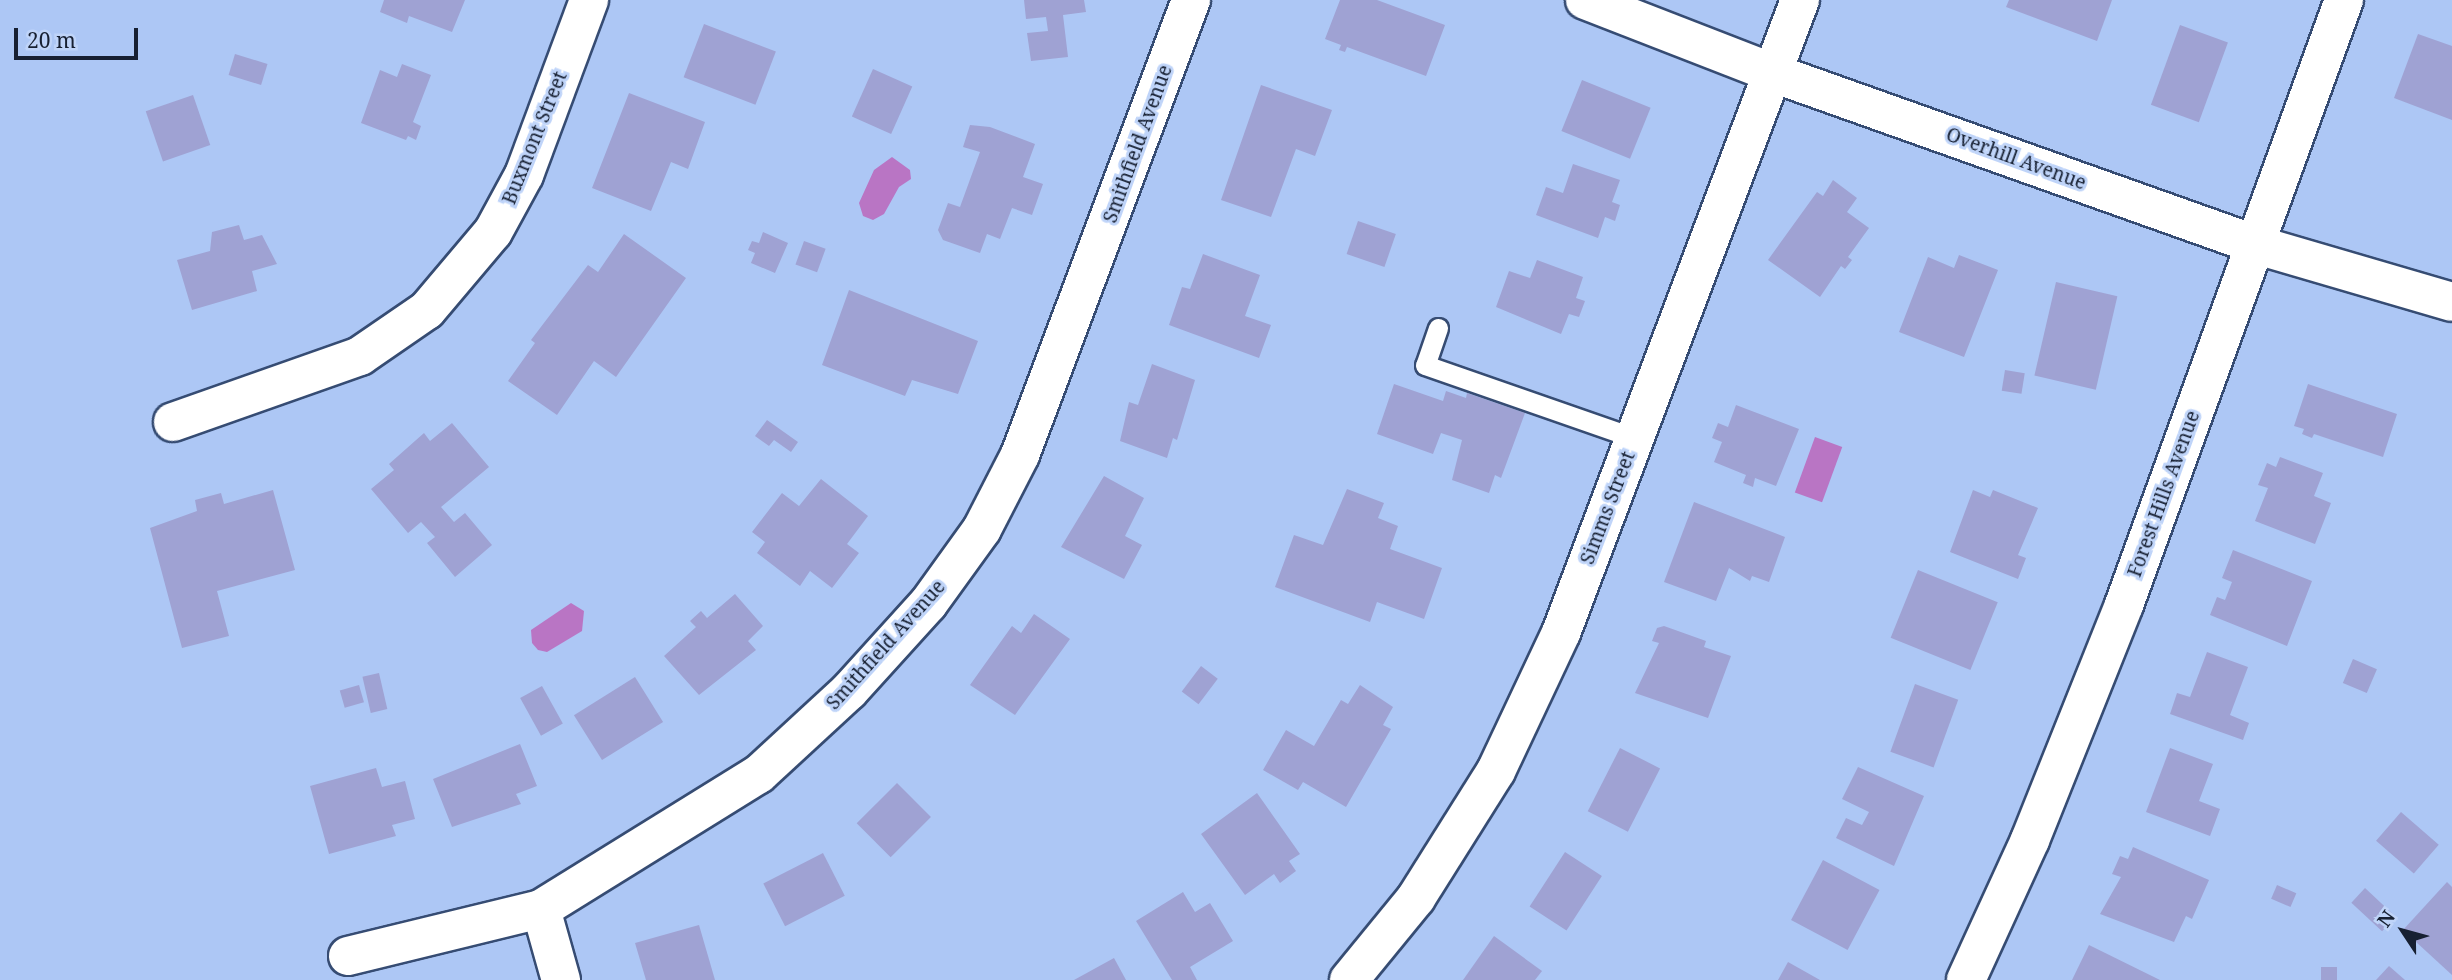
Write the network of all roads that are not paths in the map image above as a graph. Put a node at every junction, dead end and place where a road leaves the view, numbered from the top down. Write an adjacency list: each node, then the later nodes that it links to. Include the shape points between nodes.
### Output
1 (589, 0): 10 (street, Buxmont Street, via 524,175 493,232 426,310 360,356)
2 (1191, 0): 12 (street, Smithfield Avenue, via 1020,455 982,529 944,583 849,691 759,774)
3 (1585, 0): 6 (street, Overhill Avenue)
4 (1800, 0): 6 (street, Simms Street)
5 (2344, 0): 7 (street, Forest Hills Avenue)
6 (1773, 73): 7 (street, Overhill Avenue); 11 (street, Simms Street)
7 (2254, 244): 8 (street, Overhill Avenue); 16 (street, Forest Hills Avenue, via 2124,605 2030,840)
8 (2452, 302)
9 (1438, 328): 11 (lane, via 1425,365)
10 (173, 422)
11 (1634, 438): 15 (street, Simms Street, via 1561,633 1496,771 1416,898)
12 (541, 909): 13 (street, Smithfield Avenue); 14 (street)
13 (348, 956)
14 (561, 980)
15 (1349, 980)
16 (1966, 980)

